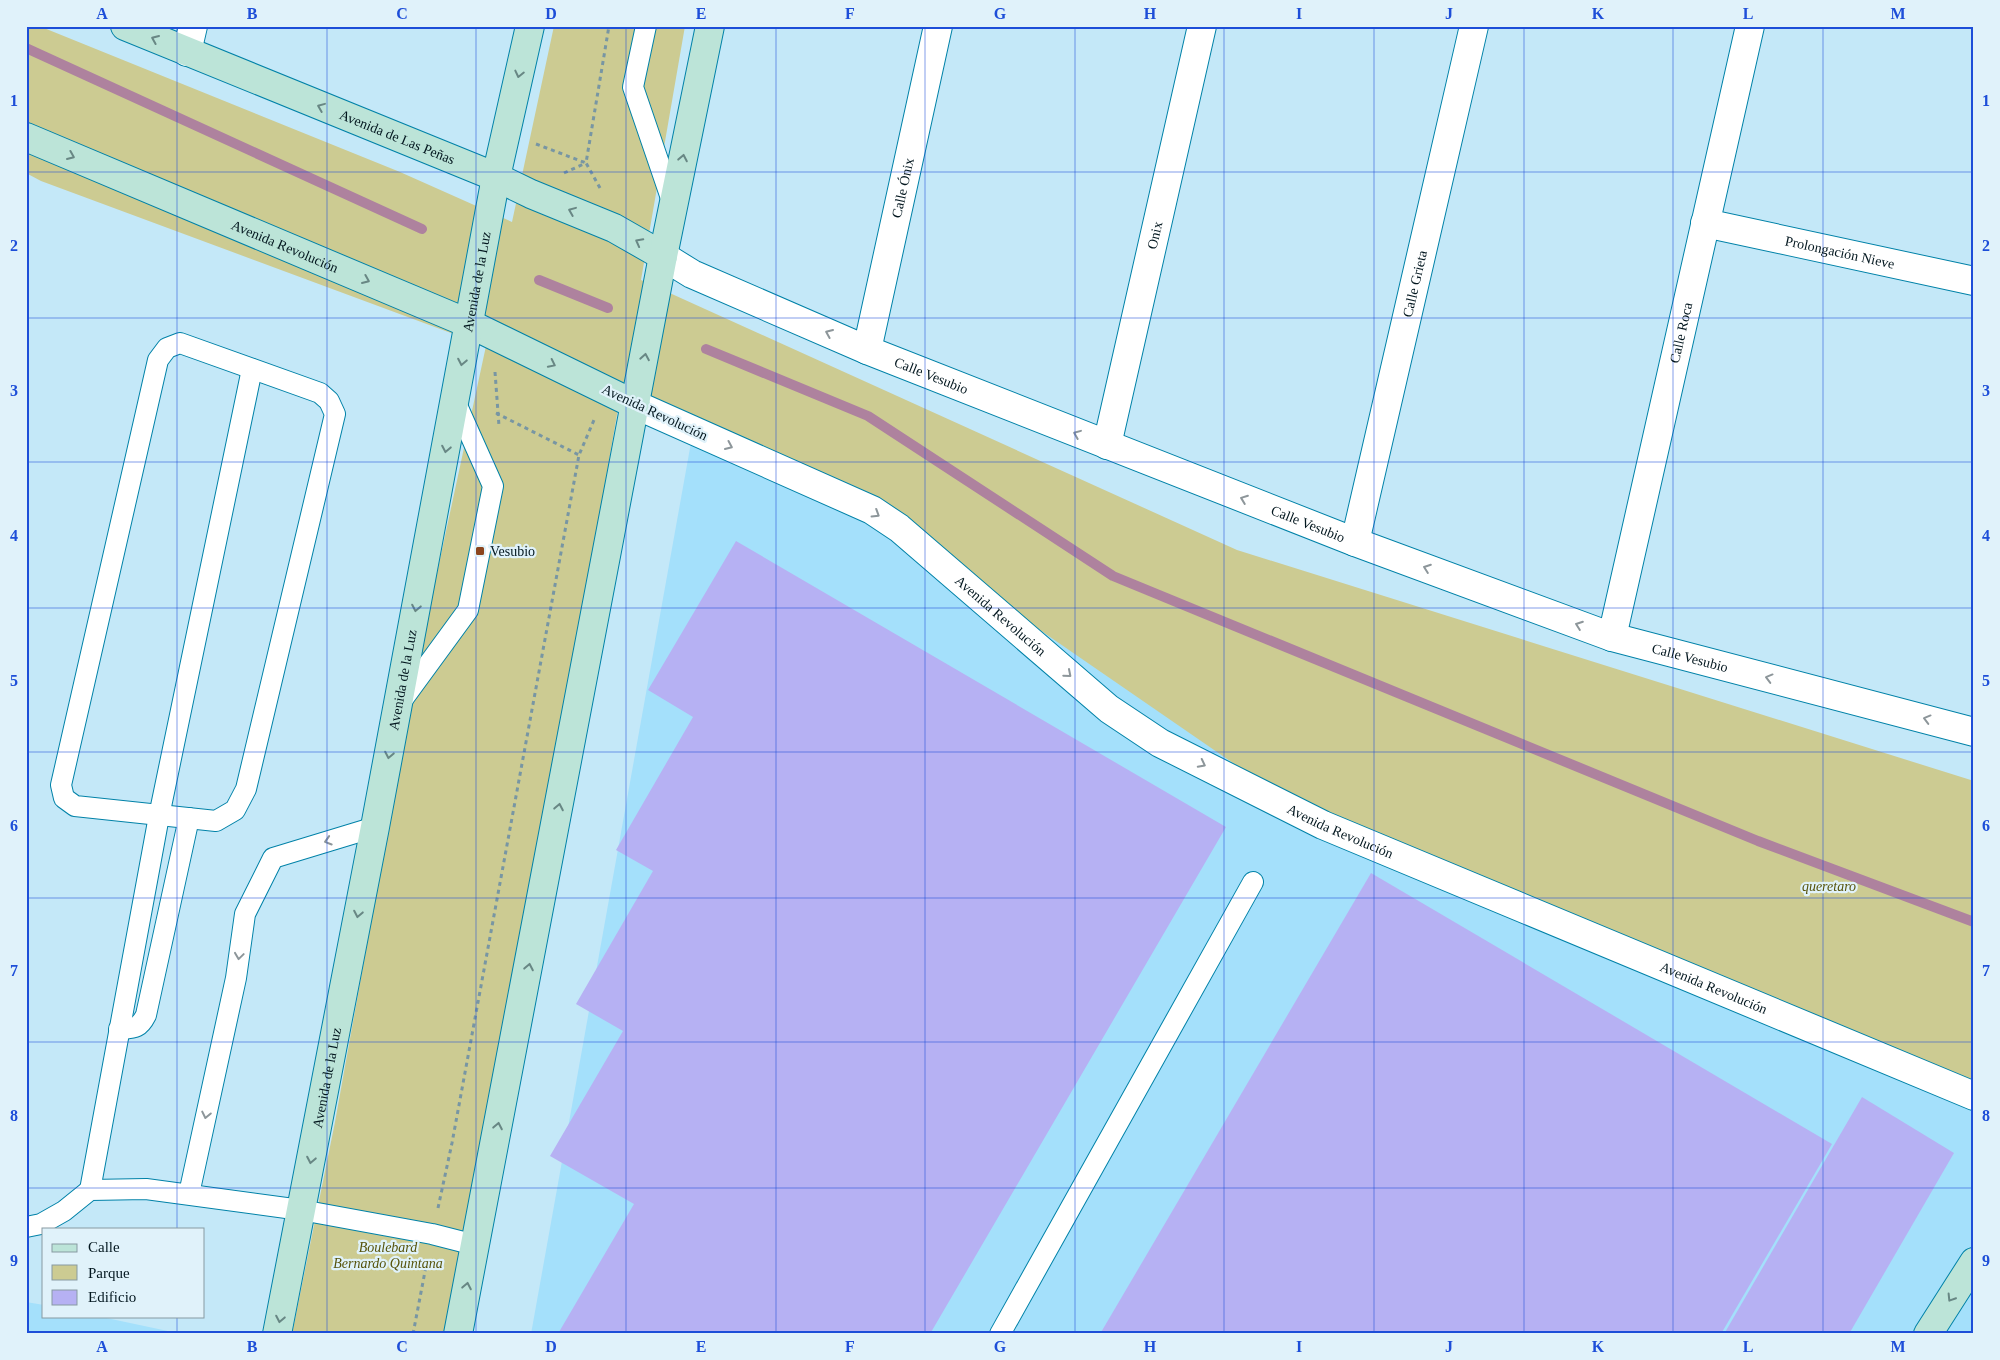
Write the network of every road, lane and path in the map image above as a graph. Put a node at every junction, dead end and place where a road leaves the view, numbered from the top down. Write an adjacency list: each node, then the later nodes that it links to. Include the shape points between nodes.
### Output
1 (125, 26): 11 (main road, Avenida de Las Peñas, one-way to 1)
2 (192, 26): 11 (street)
3 (530, 26): 12 (main road, Avenida de la Luz, one-way to 12)
4 (609, 26): 12 (path, via 586,163)
5 (646, 26): 15 (lane, via 633,87)
6 (710, 26): 15 (main road, one-way to 6)
7 (938, 26): 20 (street, Calle Ónix)
8 (1202, 26): 26 (street, Onix)
9 (1474, 26): 28 (street, Calle Grieta)
10 (1750, 26): 16 (street, Calle Roca)
11 (187, 52): 14 (main road, Avenida de Las Peñas, one-way to 11)
12 (506, 133): 14 (main road, Avenida de la Luz)
13 (26, 137): 19 (main road, Avenida Revolución, one-way to 19)
14 (496, 177): 17 (main road, Avenida de Las Peñas, one-way to 14, via 614,228); 19 (main road, Avenida de la Luz)
15 (674, 206): 17 (main road)
16 (1705, 223): 18 (street, Prolongación Nieve); 29 (street, Calle Roca)
17 (664, 256): 20 (street, Calle Vesubio, one-way to 17, via 692,274); 24 (main road, one-way to 17)
18 (1974, 280)
19 (470, 324): 22 (main road, Avenida Revolución, one-way to 22); 23 (main road, Avenida de la Luz, one-way to 23)
20 (867, 350): 26 (street, Calle Vesubio, one-way to 20)
21 (252, 369): 32 (lane); 32 (lane, via 180,343 167,348 158,360 62,785 64,798 75,806); 33 (lane, via 320,393 329,401 335,414 246,789 235,810 216,821)
22 (606, 390): 24 (main road, Avenida Revolución); 27 (path)
23 (455, 401): 30 (main road, Avenida de la Luz, one-way to 30); 30 (lane, via 493,486 468,610)
24 (636, 405): 37 (street, Avenida Revolución, one-way to 37, via 872,510 899,528 1108,709 1160,743 1323,825); 43 (main road, one-way to 24)
25 (498, 413): 27 (path)
26 (1107, 446): 28 (street, Calle Vesubio, one-way to 26)
27 (579, 455): 38 (path)
28 (1355, 542): 29 (street, Calle Vesubio, one-way to 28)
29 (1612, 637): 31 (street, Calle Vesubio, one-way to 29)
30 (398, 707): 34 (main road, Avenida de la Luz, one-way to 34)
31 (1974, 732)
32 (159, 816): 33 (lane); 36 (lane)
33 (189, 818): 36 (lane, via 146,1015 141,1024)
34 (375, 827): 40 (lane, one-way to 40, via 273,858 245,914 236,978); 41 (main road, Avenida de la Luz, one-way to 41)
35 (1254, 882): 49 (lane)
36 (119, 1029): 39 (lane)
37 (1974, 1096)
38 (452, 1143)
39 (90, 1190): 40 (lane, via 146,1189); 42 (lane, via 64,1211 41,1224)
40 (190, 1194): 41 (lane)
41 (301, 1210): 43 (lane); 46 (main road, Avenida de la Luz, one-way to 46)
42 (26, 1227)
43 (475, 1245): 48 (main road, one-way to 43)
44 (1974, 1262): 50 (main road, one-way to 50)
45 (416, 1320): 47 (path)
46 (277, 1334)
47 (413, 1334)
48 (458, 1334)
49 (1000, 1334)
50 (1928, 1334)

